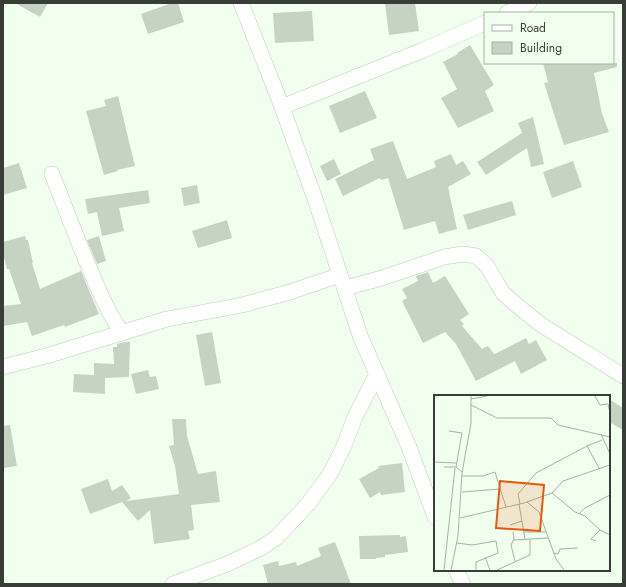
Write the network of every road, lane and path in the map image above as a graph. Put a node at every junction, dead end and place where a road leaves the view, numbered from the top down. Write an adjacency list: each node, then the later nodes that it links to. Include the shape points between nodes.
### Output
1 (241, 3): 5 (street)
2 (527, 3): 3 (street)
3 (509, 12)
4 (484, 23): 5 (street)
5 (282, 107): 7 (street)
6 (52, 174): 8 (street, via 80,247)
7 (342, 281): 8 (street, via 242,305 167,319); 10 (street, via 361,338); 11 (street, via 382,278 444,257 463,254 476,256 487,266 504,293 514,303 540,324)
8 (122, 333): 9 (street)
9 (3, 367)
10 (377, 374): 12 (street, via 409,446); 14 (street, via 330,474 308,504 276,538 227,564)
11 (623, 376)
12 (434, 514)
13 (456, 571): 15 (street)
14 (173, 584)
15 (463, 584)

